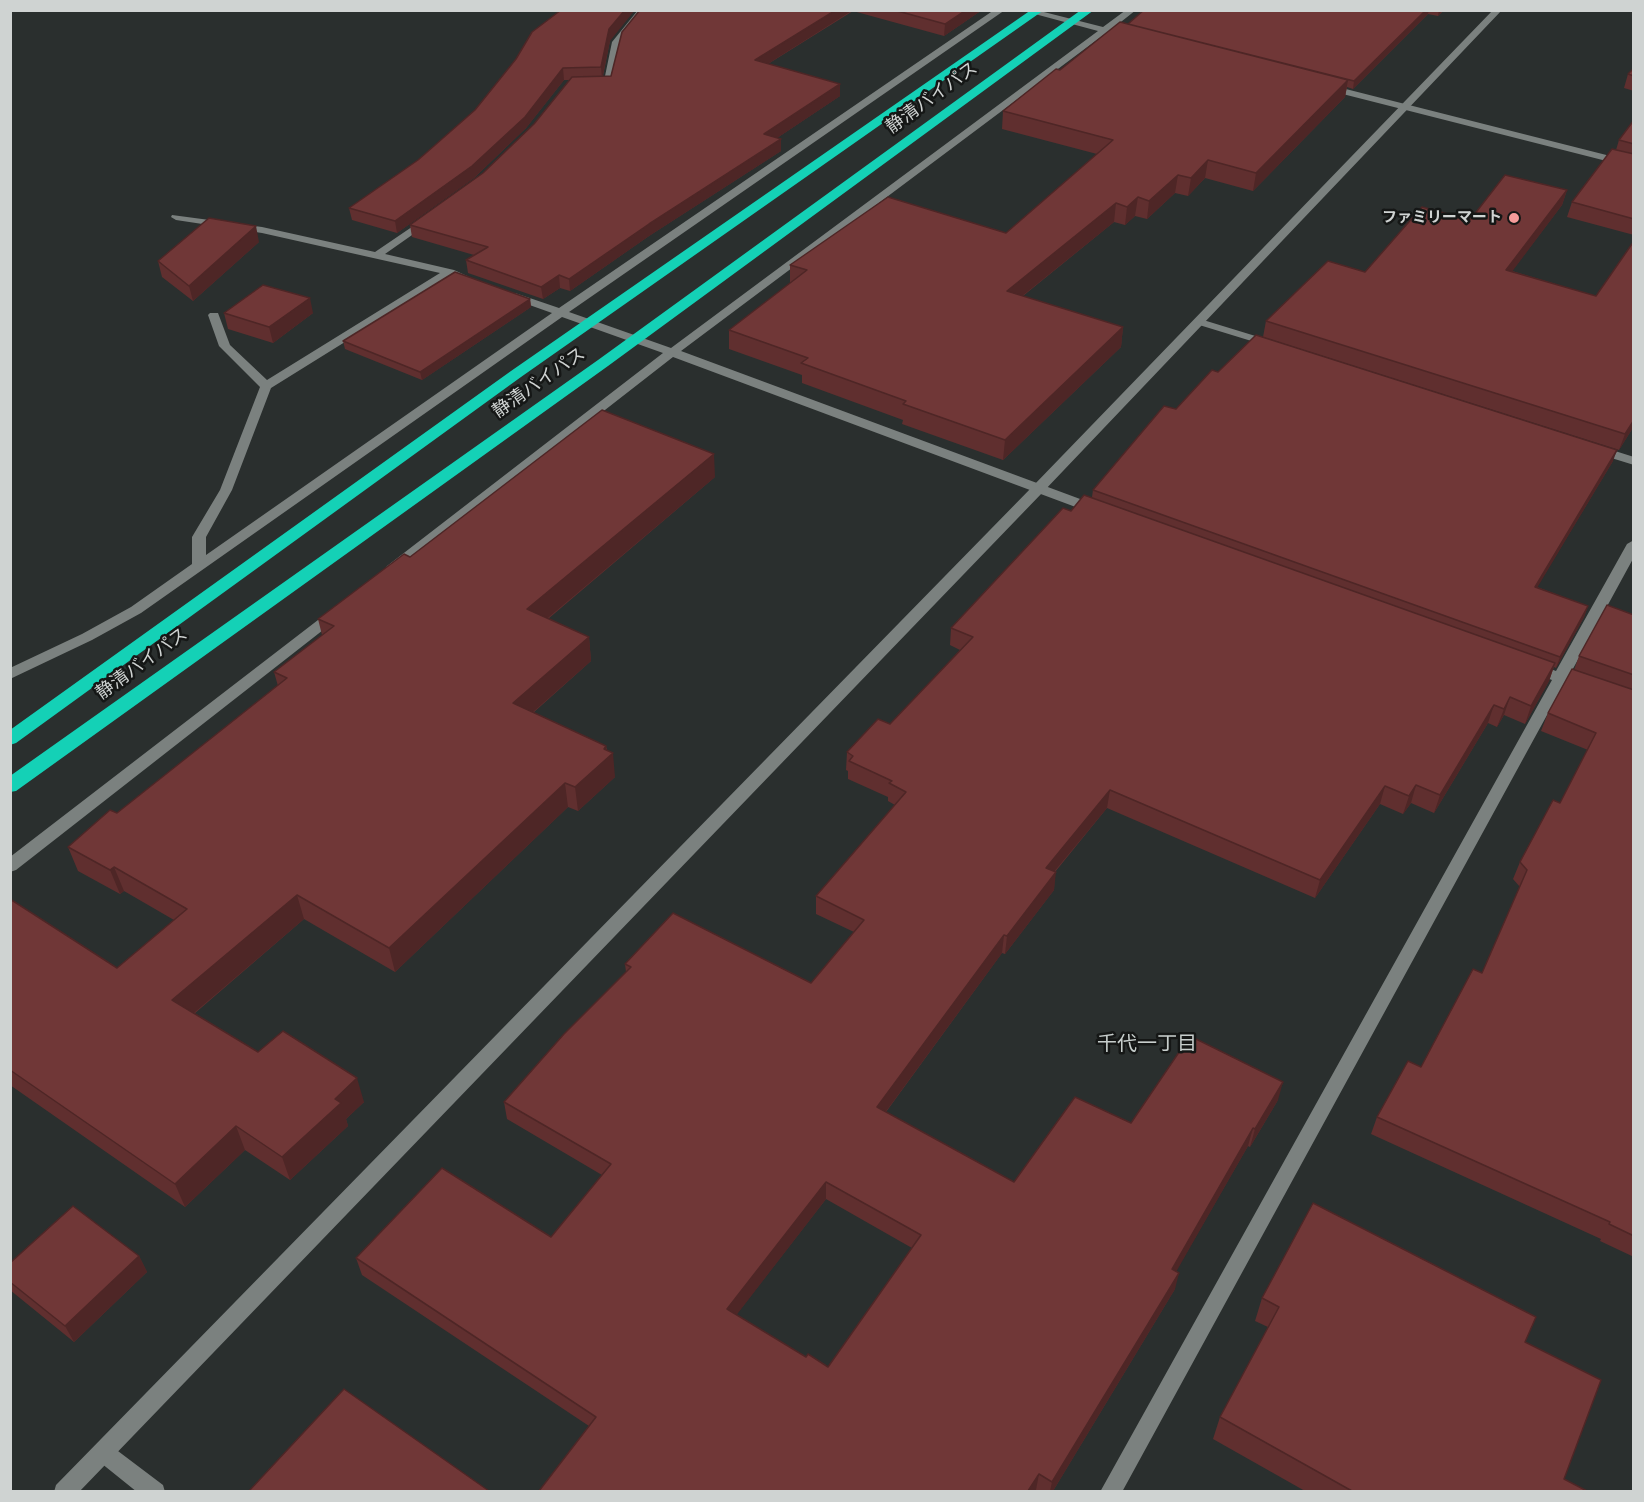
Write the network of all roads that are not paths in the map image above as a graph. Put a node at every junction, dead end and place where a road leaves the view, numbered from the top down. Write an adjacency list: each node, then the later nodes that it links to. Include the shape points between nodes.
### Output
1 (644, 10): 9 (street, via 617,42 608,84)
2 (1001, 10): 19 (street)
3 (1024, 10): 8 (street)
4 (1039, 10): 38 (highway, 静清バイパス, via 516,374)
5 (1089, 10): 37 (highway, 静清バイパス, via 603,363)
6 (1132, 10): 8 (street)
7 (1498, 10): 11 (street)
8 (1111, 32): 23 (street)
9 (588, 83)
10 (1314, 84): 11 (street)
11 (1407, 108): 12 (street); 21 (street)
12 (1634, 165)
13 (432, 215): 15 (street)
14 (176, 218): 15 (street, via 262,230)
15 (376, 256): 16 (street)
16 (450, 272): 17 (street); 24 (street)
17 (483, 285)
18 (505, 293): 19 (street)
19 (560, 314): 23 (street); 30 (street)
20 (214, 315): 24 (street, via 225,346)
21 (1200, 322): 22 (street); 27 (street)
22 (1280, 347)
23 (672, 352): 27 (street); 31 (street)
24 (266, 386): 30 (street, via 226,490 199,537)
25 (1588, 447): 26 (street)
26 (1634, 461)
27 (1038, 489): 28 (street); 42 (street)
28 (1105, 513)
29 (1634, 544): 35 (street)
30 (199, 566): 34 (street, via 136,610)
31 (379, 580)
32 (351, 602): 41 (street)
33 (1516, 662): 35 (street)
34 (10, 674)
35 (1560, 678): 36 (street); 45 (street)
36 (1602, 693)
37 (128, 700): 39 (highway, 静清バイパス); 40 (highway)
38 (10, 739)
39 (10, 786)
40 (10, 792)
41 (10, 866)
42 (103, 1452): 43 (street); 44 (street)
43 (64, 1491)
44 (155, 1491)
45 (1110, 1491)

